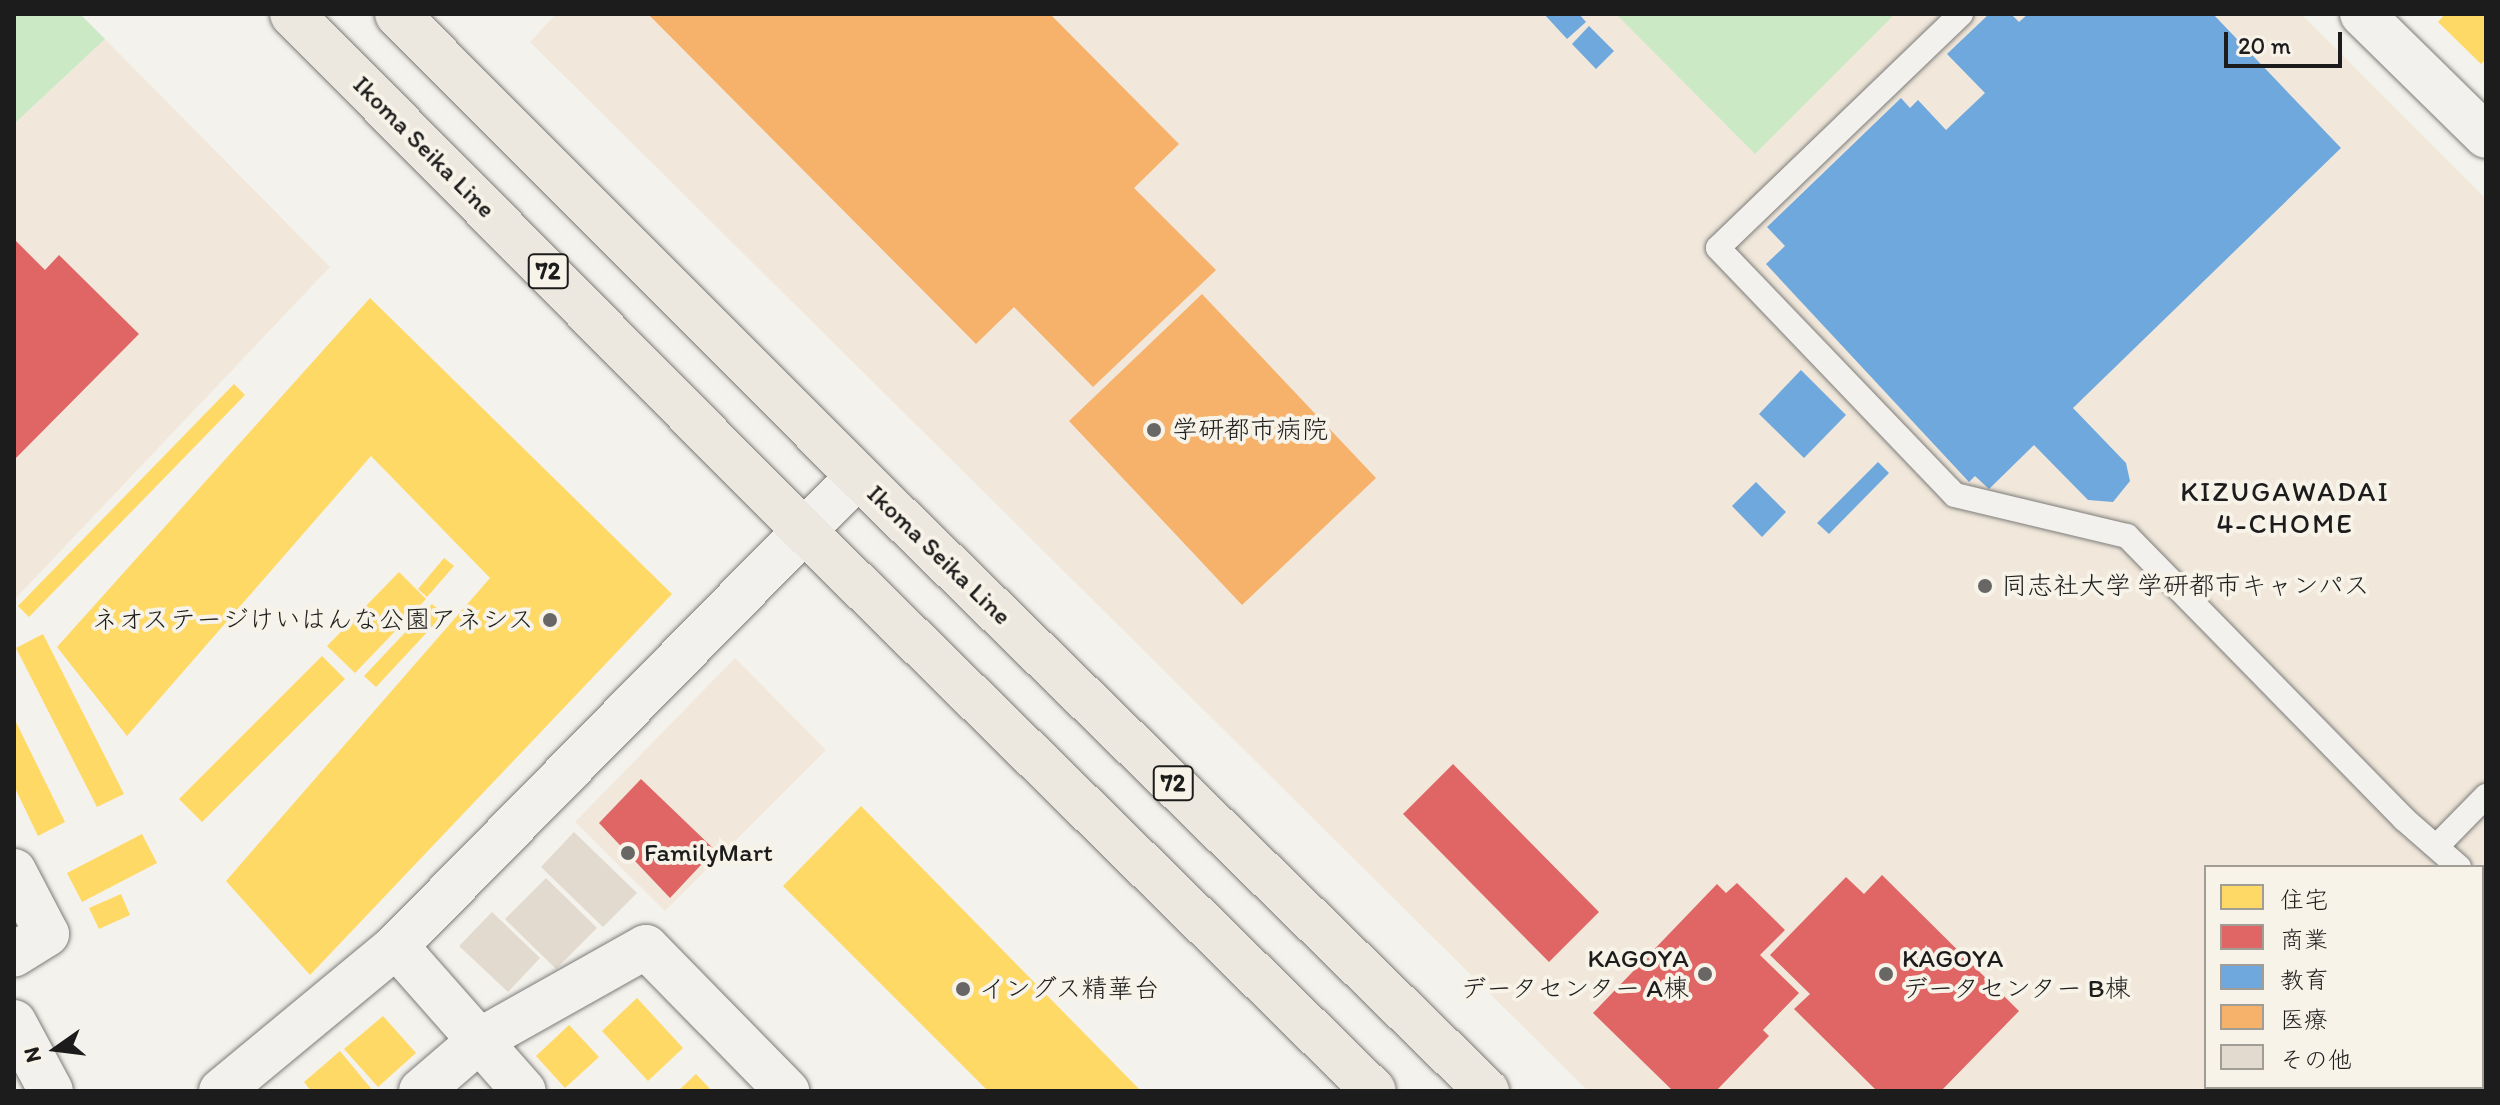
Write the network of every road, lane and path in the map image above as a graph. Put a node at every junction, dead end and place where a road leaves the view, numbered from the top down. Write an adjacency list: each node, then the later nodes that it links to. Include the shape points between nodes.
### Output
1 (292, 14): 7 (main road, Ikoma Seika Line / 72)
2 (397, 14): 6 (main road, Ikoma Seika Line / 72)
3 (1961, 14): 9 (lane, via 1718,248 1955,495 2127,536 2404,819)
4 (2362, 14): 5 (street)
5 (2486, 136)
6 (858, 476): 7 (street); 22 (main road, Ikoma Seika Line / 72)
7 (803, 530): 12 (street); 21 (main road, Ikoma Seika Line / 72)
8 (2486, 796): 9 (lane)
9 (2438, 845): 10 (lane)
10 (2457, 865)
11 (14, 871): 13 (street, via 47,934)
12 (396, 946): 15 (street); 17 (street)
13 (14, 955)
14 (14, 1022): 16 (street)
15 (480, 1040): 18 (street); 19 (street); 20 (street, via 646,947)
16 (35, 1083)
17 (221, 1091)
18 (421, 1091)
19 (524, 1091)
20 (787, 1091)
21 (1374, 1091)
22 (1487, 1091)

